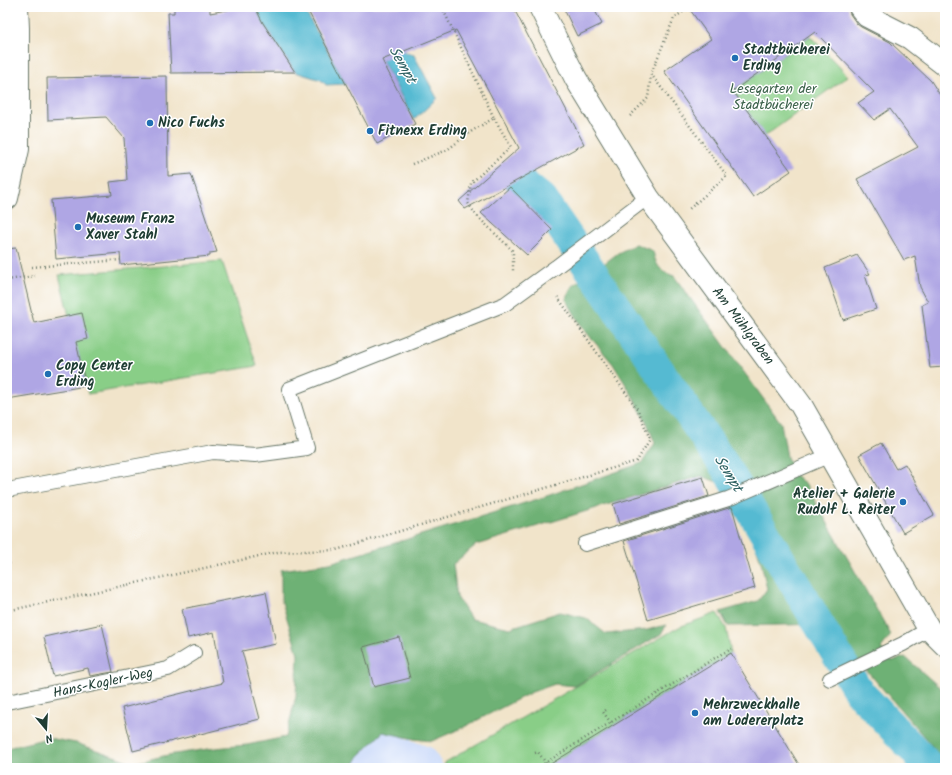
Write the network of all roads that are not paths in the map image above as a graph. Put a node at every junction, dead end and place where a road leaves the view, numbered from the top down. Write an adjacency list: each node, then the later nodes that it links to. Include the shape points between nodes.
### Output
1 (540, 7): 5 (street, Am Mühlgraben, via 576,79)
2 (860, 7): 4 (street, via 867,16 910,38)
3 (13, 29): 6 (street, via 18,149)
4 (945, 65)
5 (648, 197): 7 (street, Am Mühlgraben, via 802,405); 8 (lane, via 505,304 289,389 307,448 255,456 213,452)
6 (7, 198)
7 (830, 455): 9 (lane, via 728,499); 10 (street, Am Mühlgraben)
8 (7, 490)
9 (585, 544)
10 (929, 629): 11 (street, Am Mühlgraben); 13 (lane)
11 (945, 645)
12 (194, 653): 14 (lane, Hans-Kogler-Weg, via 168,669)
13 (830, 679)
14 (7, 702)

